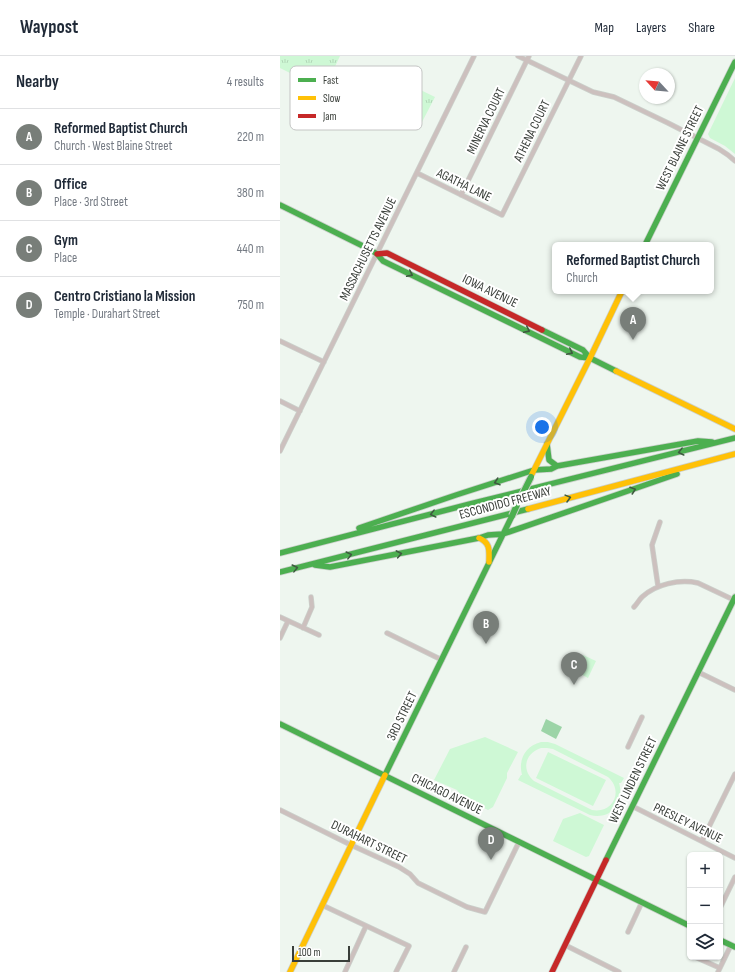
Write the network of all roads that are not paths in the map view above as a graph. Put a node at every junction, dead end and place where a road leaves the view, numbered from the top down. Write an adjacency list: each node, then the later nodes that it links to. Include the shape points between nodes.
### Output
1 (474, 56): 9 (street, MASSACHUSETTS AVENUE)
2 (518, 56): 4 (street)
3 (581, 56): 6 (street, ATHENA COURT)
4 (528, 58): 6 (street); 10 (street, MINERVA COURT)
5 (735, 62): 7 (main road, WEST BLAINE STREET)
6 (568, 81): 7 (street, via 593,92 614,97); 12 (street, ATHENA COURT)
7 (698, 138): 8 (street); 13 (main road, WEST BLAINE STREET)
8 (735, 161)
9 (417, 173): 10 (street, AGATHA LANE); 14 (street, MASSACHUSETTS AVENUE)
10 (461, 195): 12 (street, AGATHA LANE)
11 (280, 205): 14 (main road, IOWA AVENUE)
12 (502, 215)
13 (646, 242)
14 (377, 254): 17 (main road, IOWA AVENUE, via 383,260 580,357); 18 (street, MASSACHUSETTS AVENUE)
15 (621, 294): 17 (main road)
16 (280, 341): 18 (street)
17 (590, 358): 21 (main road, IOWA AVENUE); 24 (main road)
18 (324, 362): 20 (street, MASSACHUSETTS AVENUE)
19 (280, 401): 20 (street)
20 (300, 411): 25 (street, MASSACHUSETTS AVENUE)
21 (735, 429)
22 (735, 438): 23 (main road, ESCONDIDO FREEWAY)
23 (719, 442): 28 (main road, via 698,441); 33 (main road, ESCONDIDO FREEWAY, one-way to 33)
24 (547, 444): 28 (main road, via 549,460); 29 (main road)
25 (280, 451)
26 (735, 454): 27 (main road, ESCONDIDO FREEWAY)
27 (722, 458): 31 (main road, one-way to 27); 36 (main road, ESCONDIDO FREEWAY, one-way to 27)
28 (557, 466): 29 (main road)
29 (534, 470): 31 (main road, 3RD STREET, bridge); 33 (main road, one-way to 33)
30 (660, 522): 38 (street, via 652,546)
31 (504, 531): 32 (main road); 35 (main road, 3RD STREET)
32 (479, 538): 35 (main road, via 489,548); 36 (main road, one-way to 32, via 330,567)
33 (304, 547): 34 (main road, ESCONDIDO FREEWAY)
34 (280, 553)
35 (490, 562): 48 (main road, 3RD STREET)
36 (311, 564): 37 (main road, ESCONDIDO FREEWAY, one-way to 36)
37 (280, 572)
38 (658, 586): 40 (street, via 693,582); 41 (street, via 642,597)
39 (312, 597): 44 (street, via 312,607)
40 (734, 599): 49 (main road, WEST LINDEN STREET)
41 (634, 608)
42 (280, 617): 43 (street)
43 (288, 621): 44 (street); 47 (street)
44 (303, 628): 46 (street)
45 (387, 633): 48 (street)
46 (319, 636)
47 (280, 638)
48 (442, 660): 55 (main road, 3RD STREET)
49 (698, 672): 50 (street); 56 (main road, WEST LINDEN STREET)
50 (735, 690)
51 (642, 717): 53 (street)
52 (280, 724): 55 (main road, CHICAGO AVENUE)
53 (628, 747)
54 (735, 774): 58 (street)
55 (385, 775): 59 (main road, CHICAGO AVENUE); 60 (main road, 3RD STREET)
56 (632, 806): 58 (street, PRESLEY AVENUE); 63 (main road, WEST LINDEN STREET)
57 (280, 810): 60 (street, DURAHART STREET)
58 (702, 841): 61 (street, PRESLEY AVENUE)
59 (519, 842): 60 (street, DURAHART STREET, via 485,912 467,907 418,883 399,867); 63 (main road, CHICAGO AVENUE)
60 (351, 845): 66 (main road, 3RD STREET)
61 (735, 858)
62 (735, 877): 65 (street)
63 (597, 880): 64 (main road, CHICAGO AVENUE); 71 (main road, WEST LINDEN STREET)
64 (642, 902): 67 (main road, CHICAGO AVENUE); 69 (street)
65 (723, 902)
66 (322, 905): 68 (street); 76 (main road, 3RD STREET)
67 (687, 924)
68 (366, 926): 77 (street); 78 (street, via 409,946)
69 (628, 932)
70 (723, 941): 72 (main road)
71 (565, 945): 80 (main road, WEST LINDEN STREET); 81 (street)
72 (733, 946): 75 (street)
73 (466, 947): 79 (street)
74 (701, 960): 75 (street)
75 (719, 970)
76 (290, 972)
77 (345, 972)
78 (396, 972)
79 (454, 972)
80 (552, 972)
81 (619, 972)

